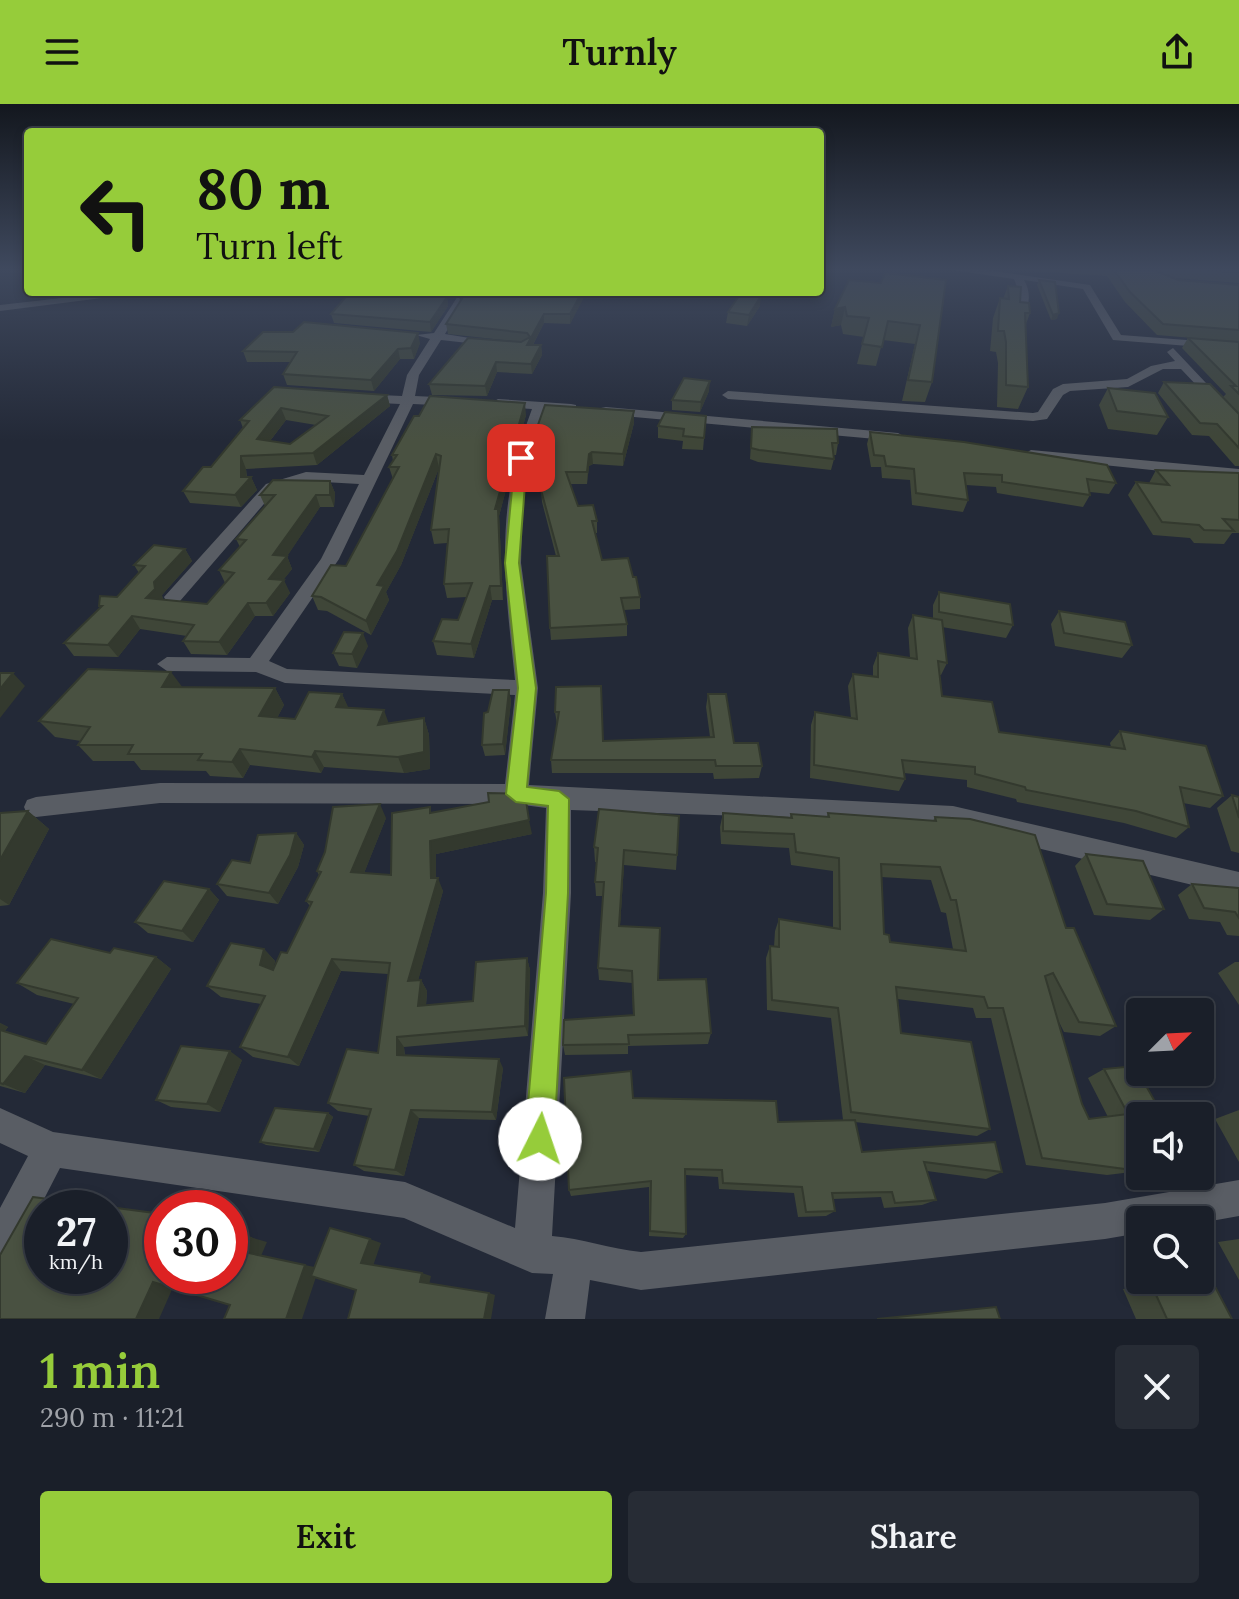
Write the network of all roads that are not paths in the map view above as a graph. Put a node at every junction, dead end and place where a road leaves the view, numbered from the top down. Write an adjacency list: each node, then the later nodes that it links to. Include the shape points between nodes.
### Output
1 (442, 327): 4 (street)
2 (1110, 327): 5 (street, via 1117,338)
3 (406, 334): 4 (street)
4 (435, 336): 6 (street); 11 (street, via 413,375)
5 (1169, 343): 7 (street); 8 (street)
6 (508, 344)
7 (1239, 347)
8 (1182, 365): 9 (street, via 1156,365 1128,383 1067,387 1042,416 1033,417); 15 (street)
9 (728, 395)
10 (339, 397): 11 (street)
11 (407, 402): 12 (street); 19 (street)
12 (469, 402)
13 (484, 402): 14 (street)
14 (540, 405): 16 (street); 23 (street, via 515,493 512,563)
15 (1236, 418)
16 (921, 439)
17 (1008, 451): 18 (street)
18 (1239, 474)
19 (367, 480): 20 (street, via 312,474 271,487); 22 (street, via 330,559)
20 (173, 597)
21 (167, 664): 22 (street)
22 (256, 665): 23 (street, via 285,676)
23 (527, 688): 24 (street)
24 (516, 794): 25 (street); 26 (street, via 160,793)
25 (559, 799): 27 (street, via 953,817); 32 (street)
26 (36, 807)
27 (1239, 884)
28 (0, 1125): 29 (street)
29 (51, 1149): 31 (street); 32 (street, via 405,1200)
30 (1239, 1198): 33 (street, via 1105,1221 641,1271)
31 (0, 1246)
32 (532, 1254): 33 (street)
33 (575, 1256): 34 (street)
34 (565, 1319)

